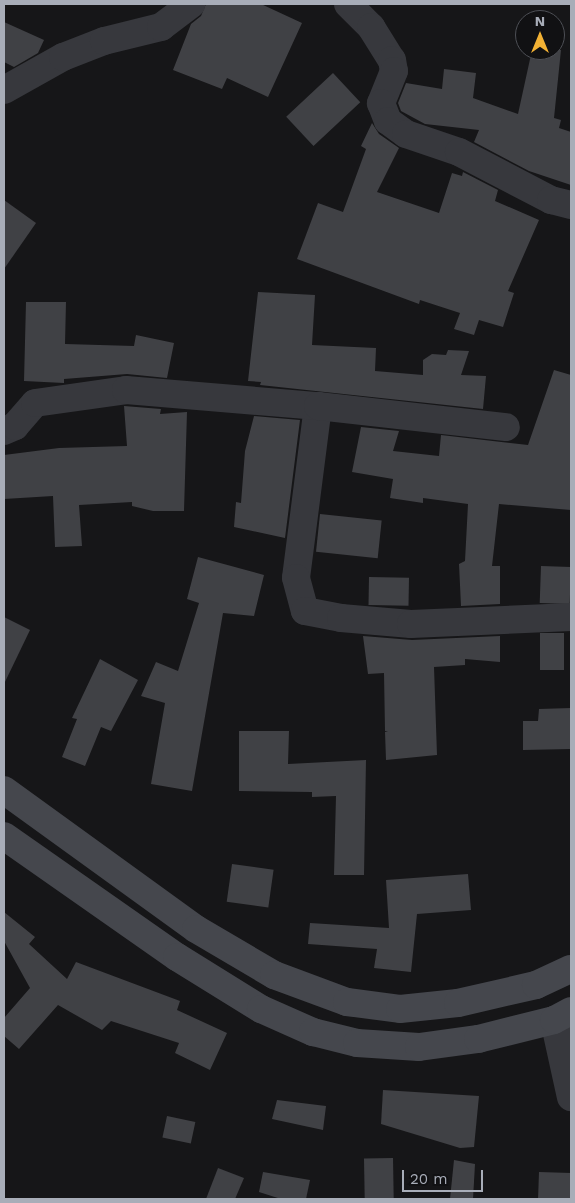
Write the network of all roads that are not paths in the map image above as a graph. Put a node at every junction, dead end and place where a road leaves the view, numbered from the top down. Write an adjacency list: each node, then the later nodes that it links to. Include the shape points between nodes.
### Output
1 (191, 4): 3 (street, via 161,27 104,41 63,57)
2 (348, 4): 4 (street, via 371,27 392,60 394,71 381,103 388,121 406,134 460,152 551,200)
3 (4, 90)
4 (571, 205)
5 (318, 406): 6 (street); 7 (street, via 126,390 36,403 15,426); 8 (street, via 296,578 305,611 341,618 411,624)
6 (506, 427)
7 (4, 431)
8 (571, 617)
9 (4, 790): 11 (street, via 196,929 274,975 347,1002 400,1009 458,1004 536,985)
10 (4, 836): 12 (street, via 177,957 261,1009 314,1032 357,1043 419,1047 478,1039)
11 (571, 969)
12 (563, 1015): 13 (street)
13 (571, 1097)

